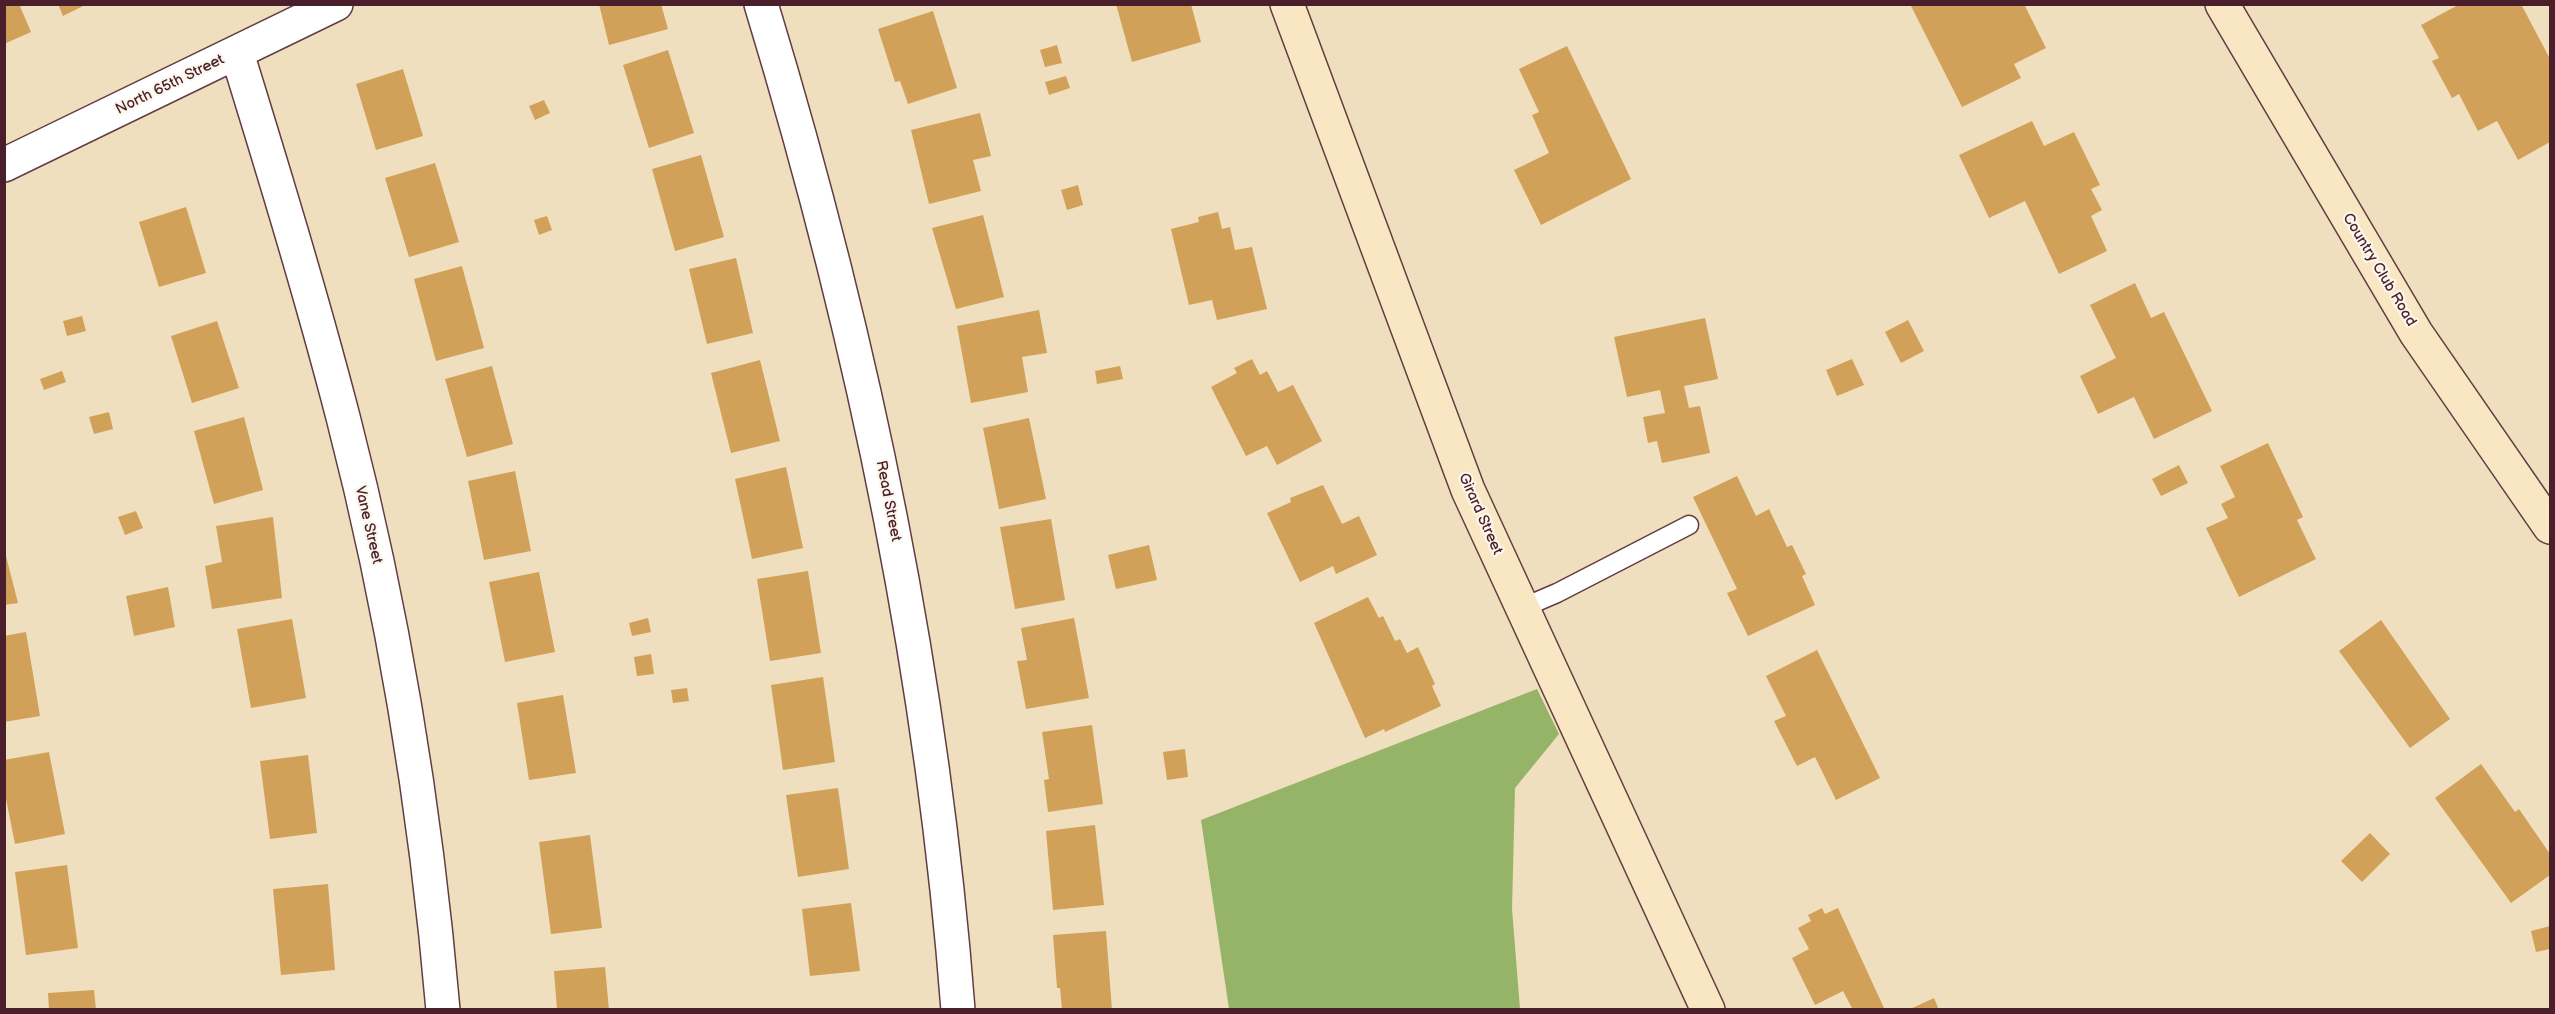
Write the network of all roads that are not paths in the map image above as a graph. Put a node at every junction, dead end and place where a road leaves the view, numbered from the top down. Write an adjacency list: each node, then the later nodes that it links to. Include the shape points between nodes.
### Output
1 (336, 4): 5 (street, North 65th Street)
2 (761, 4): 11 (street, Read Street, via 837,271 876,440 931,756)
3 (1287, 4): 9 (street, Girard Street, via 1468,490)
4 (2222, 4): 8 (street, Country Club Road, via 2416,333)
5 (237, 52): 6 (street, North 65th Street); 10 (street, Vane Street, via 338,397 381,584 412,762 438,945)
6 (4, 165)
7 (1689, 525): 9 (lane)
8 (2550, 527)
9 (1522, 608): 12 (street, Girard Street)
10 (443, 1010)
11 (958, 1010)
12 (1708, 1010)

